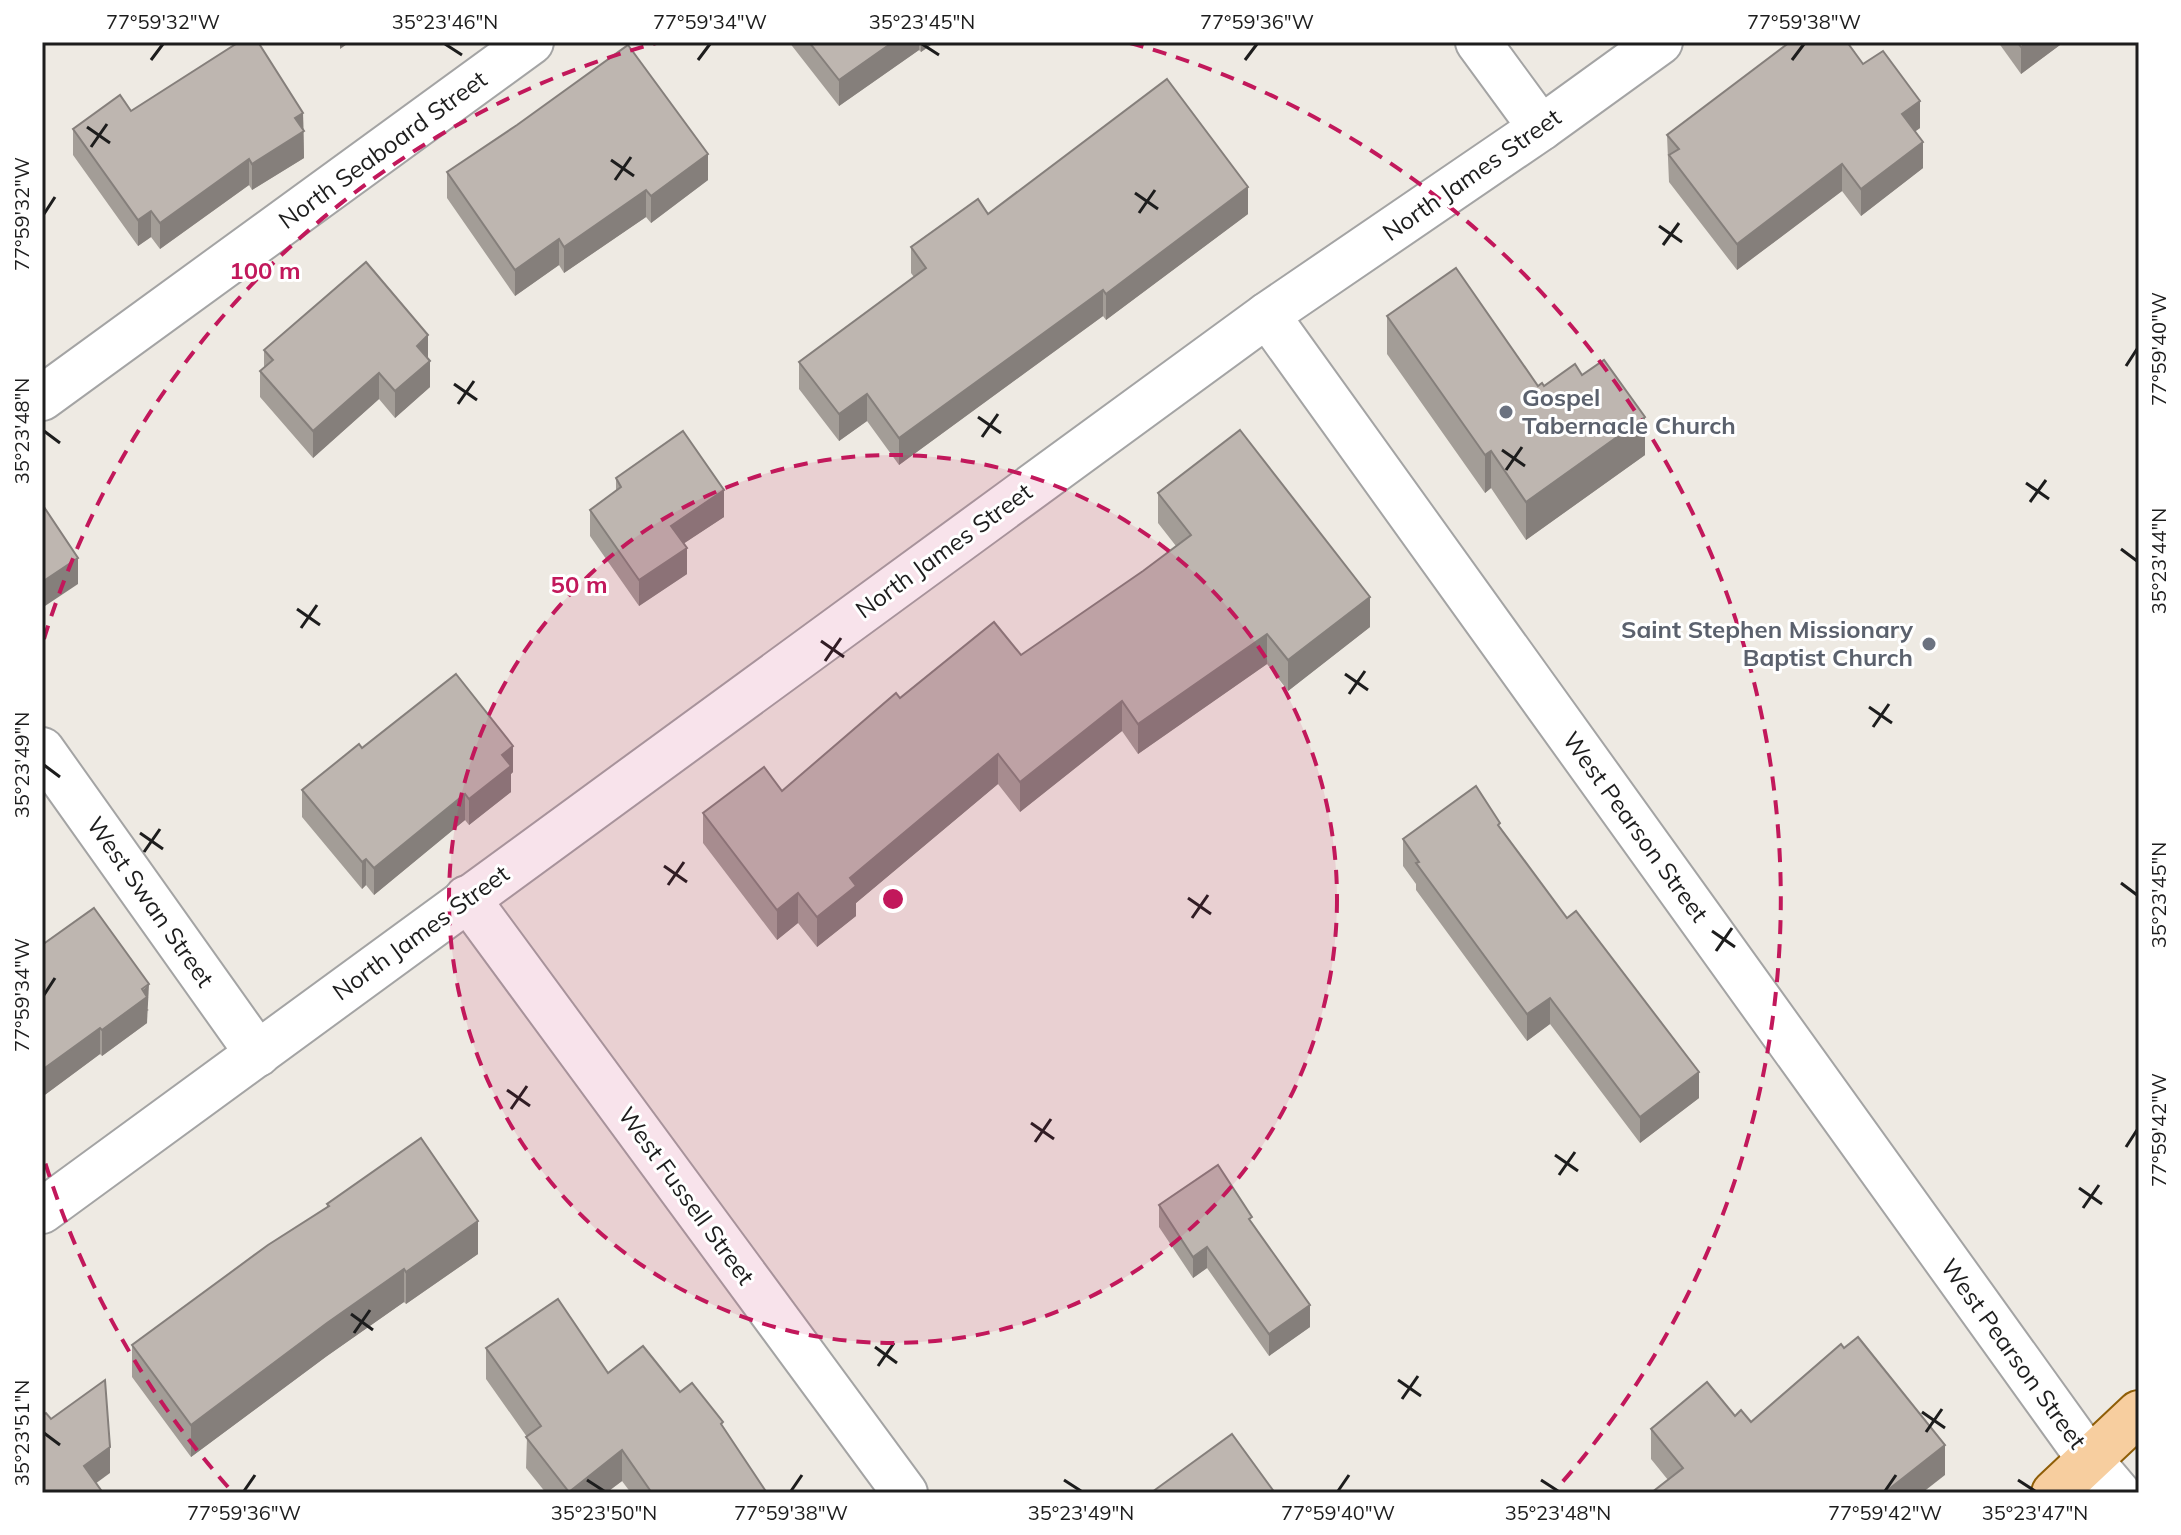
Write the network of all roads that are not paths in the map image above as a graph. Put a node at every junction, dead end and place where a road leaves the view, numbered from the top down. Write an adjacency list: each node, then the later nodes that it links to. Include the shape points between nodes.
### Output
1 (531, 42): 6 (street, North Seaboard Street)
2 (1478, 42): 4 (street)
3 (1660, 42): 4 (street, North James Street)
4 (1541, 128): 5 (street, North James Street)
5 (1267, 315): 8 (street, North James Street); 12 (street, West Pearson Street)
6 (42, 398)
7 (42, 750): 9 (street, West Swan Street)
8 (467, 898): 9 (street, North James Street); 13 (street, West Fussell Street)
9 (258, 1054): 10 (street, North James Street)
10 (42, 1211)
11 (2139, 1413): 12 (main road)
12 (2090, 1460): 14 (main road); 15 (street, West Pearson Street)
13 (905, 1493)
14 (2054, 1493)
15 (2118, 1493)

